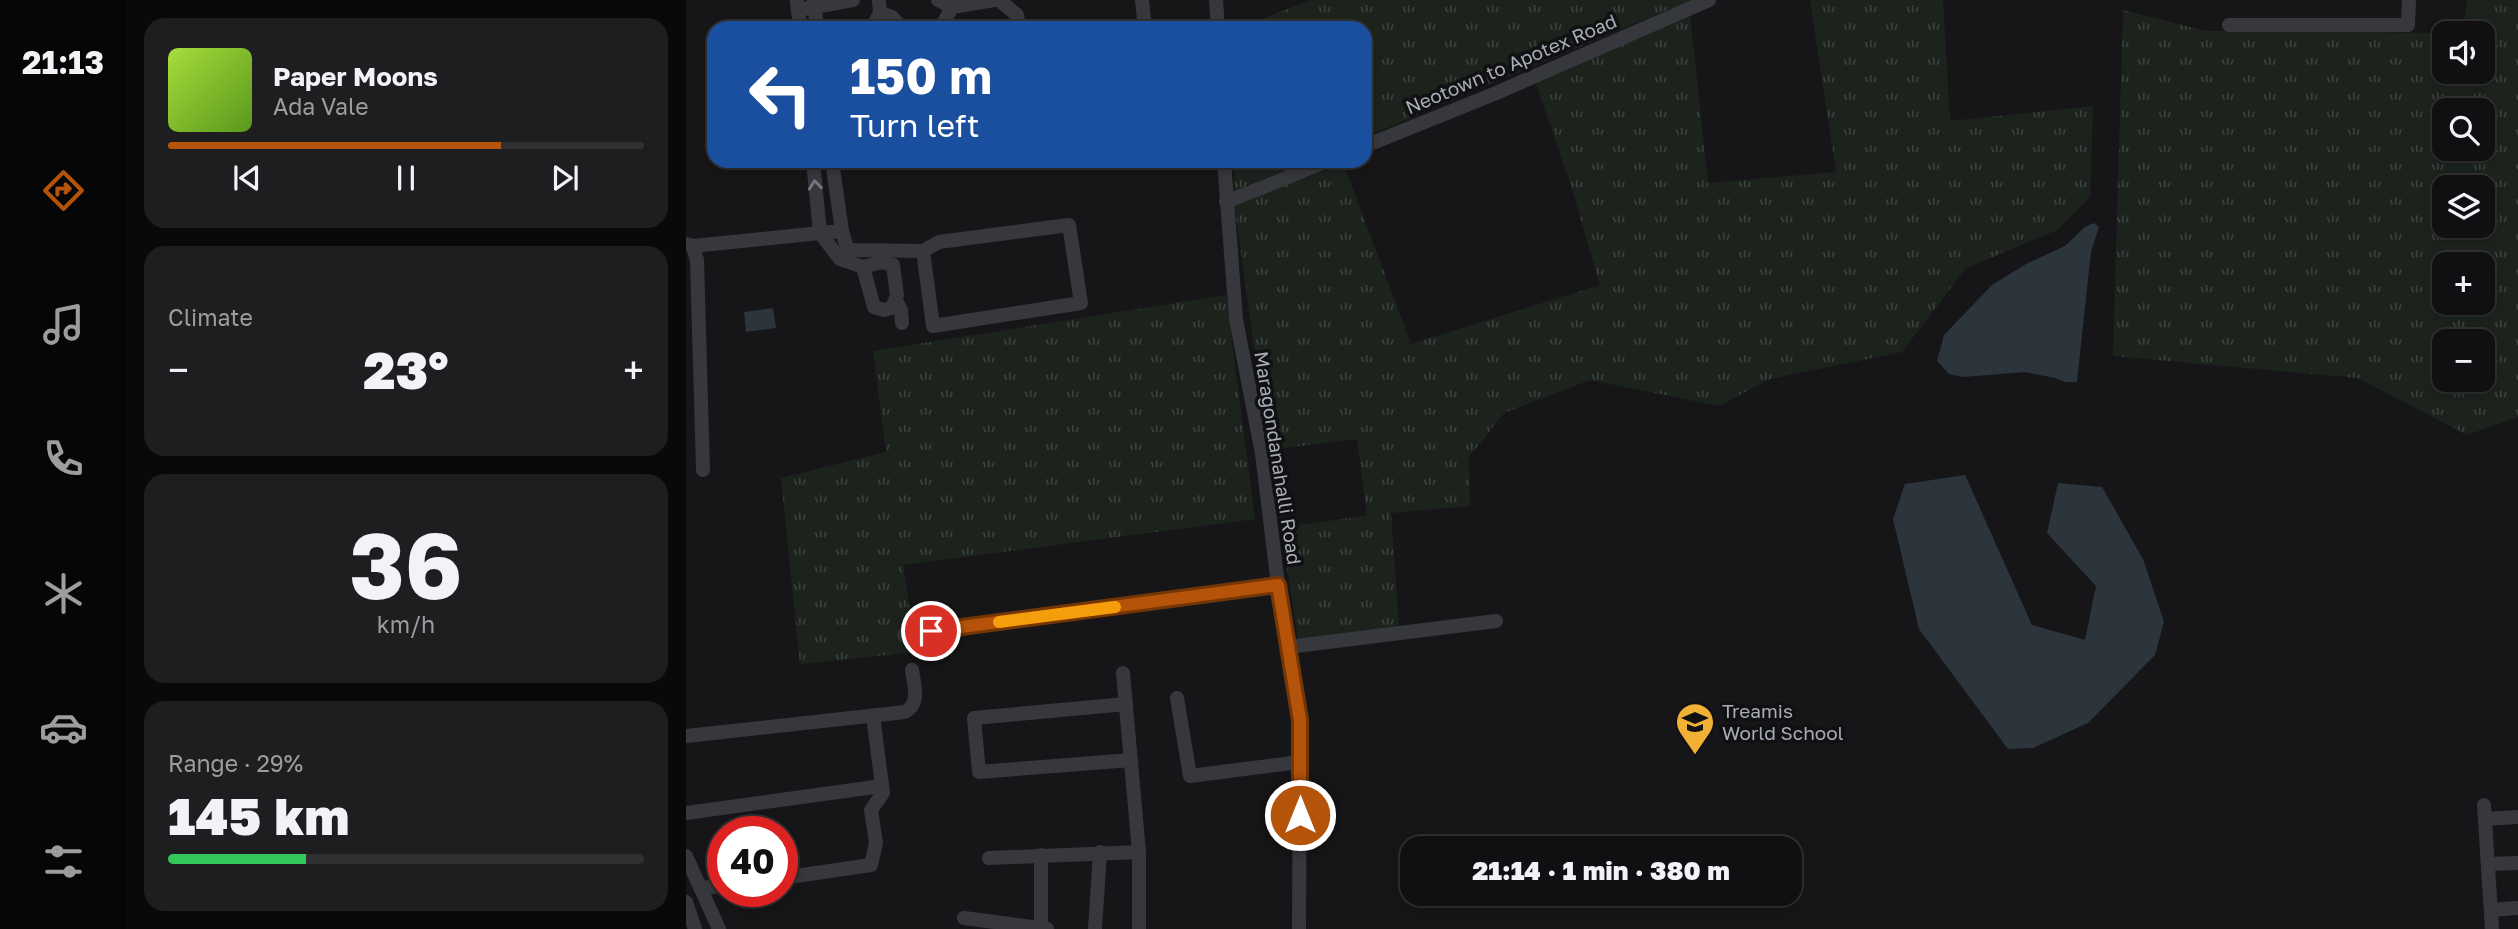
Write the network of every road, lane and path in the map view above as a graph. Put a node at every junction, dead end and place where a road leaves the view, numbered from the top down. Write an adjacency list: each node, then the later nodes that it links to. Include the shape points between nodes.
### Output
1 (853, 0): 8 (street)
2 (938, 0): 10 (street)
3 (997, 0): 10 (street); 14 (street, via 1017,15)
4 (1142, 0): 15 (street)
5 (1216, 0): 16 (street)
6 (1709, 0): 18 (street, Neotown to Apotex Road)
7 (2409, 0): 17 (street, via 2408,24)
8 (814, 4): 9 (street)
9 (797, 5)
10 (952, 7): 13 (street)
11 (876, 17): 12 (street)
12 (896, 21)
13 (945, 21)
14 (1017, 21)
15 (1144, 21)
16 (1218, 21)
17 (2229, 25)
18 (1372, 143)
19 (814, 168): 25 (street, one-way to 19)
20 (833, 168): 24 (street)
21 (1224, 168): 23 (street, Maragondanahalli Road)
22 (1311, 168): 23 (street)
23 (1226, 202): 32 (street, Maragondanahalli Road, via 1236,319 1262,454)
24 (842, 231): 25 (street); 27 (street, via 852,250)
25 (820, 233): 26 (street); 28 (street, via 840,258)
26 (689, 245): 31 (street, via 697,260)
27 (923, 251): 27 (street, via 939,242 1069,225 1081,303 933,326)
28 (863, 267): 29 (street, via 874,307 884,310); 29 (street, via 882,262 893,265)
29 (896, 301): 30 (street)
30 (902, 323)
31 (703, 470)
32 (1278, 585): 34 (street); 35 (street, Maragondanahalli Road)
33 (1496, 621): 35 (street)
34 (904, 635)
35 (1288, 647): 43 (street, Maragondanahalli Road, via 1300,720)
36 (912, 670): 40 (street, via 916,702 912,708)
37 (1123, 673): 39 (street)
38 (1177, 698): 43 (street, via 1190,776)
39 (1126, 704): 42 (street); 42 (street, via 974,718 979,772)
40 (873, 716): 41 (street); 44 (street)
41 (686, 736)
42 (1131, 760): 48 (street)
43 (1300, 762): 67 (street, Maragondanahalli Road)
44 (882, 786): 45 (street); 54 (street, via 881,798 871,810 876,843 871,865)
45 (686, 813)
46 (2518, 817): 53 (street, via 2485,812)
47 (1100, 852): 48 (street); 49 (street); 65 (street)
48 (1139, 852): 66 (street)
49 (1041, 855): 51 (street); 64 (street)
50 (686, 856): 56 (street)
51 (989, 858)
52 (2518, 863): 53 (street)
53 (2488, 864): 59 (street)
54 (798, 876)
55 (707, 887): 56 (street)
56 (701, 888): 63 (street)
57 (686, 902): 62 (street)
58 (2518, 908): 59 (street)
59 (2491, 910): 68 (street)
60 (964, 918): 61 (street)
61 (1023, 927): 64 (street)
62 (695, 929)
63 (719, 929)
64 (1044, 929)
65 (1095, 929)
66 (1139, 929)
67 (1299, 929)
68 (2492, 929)

